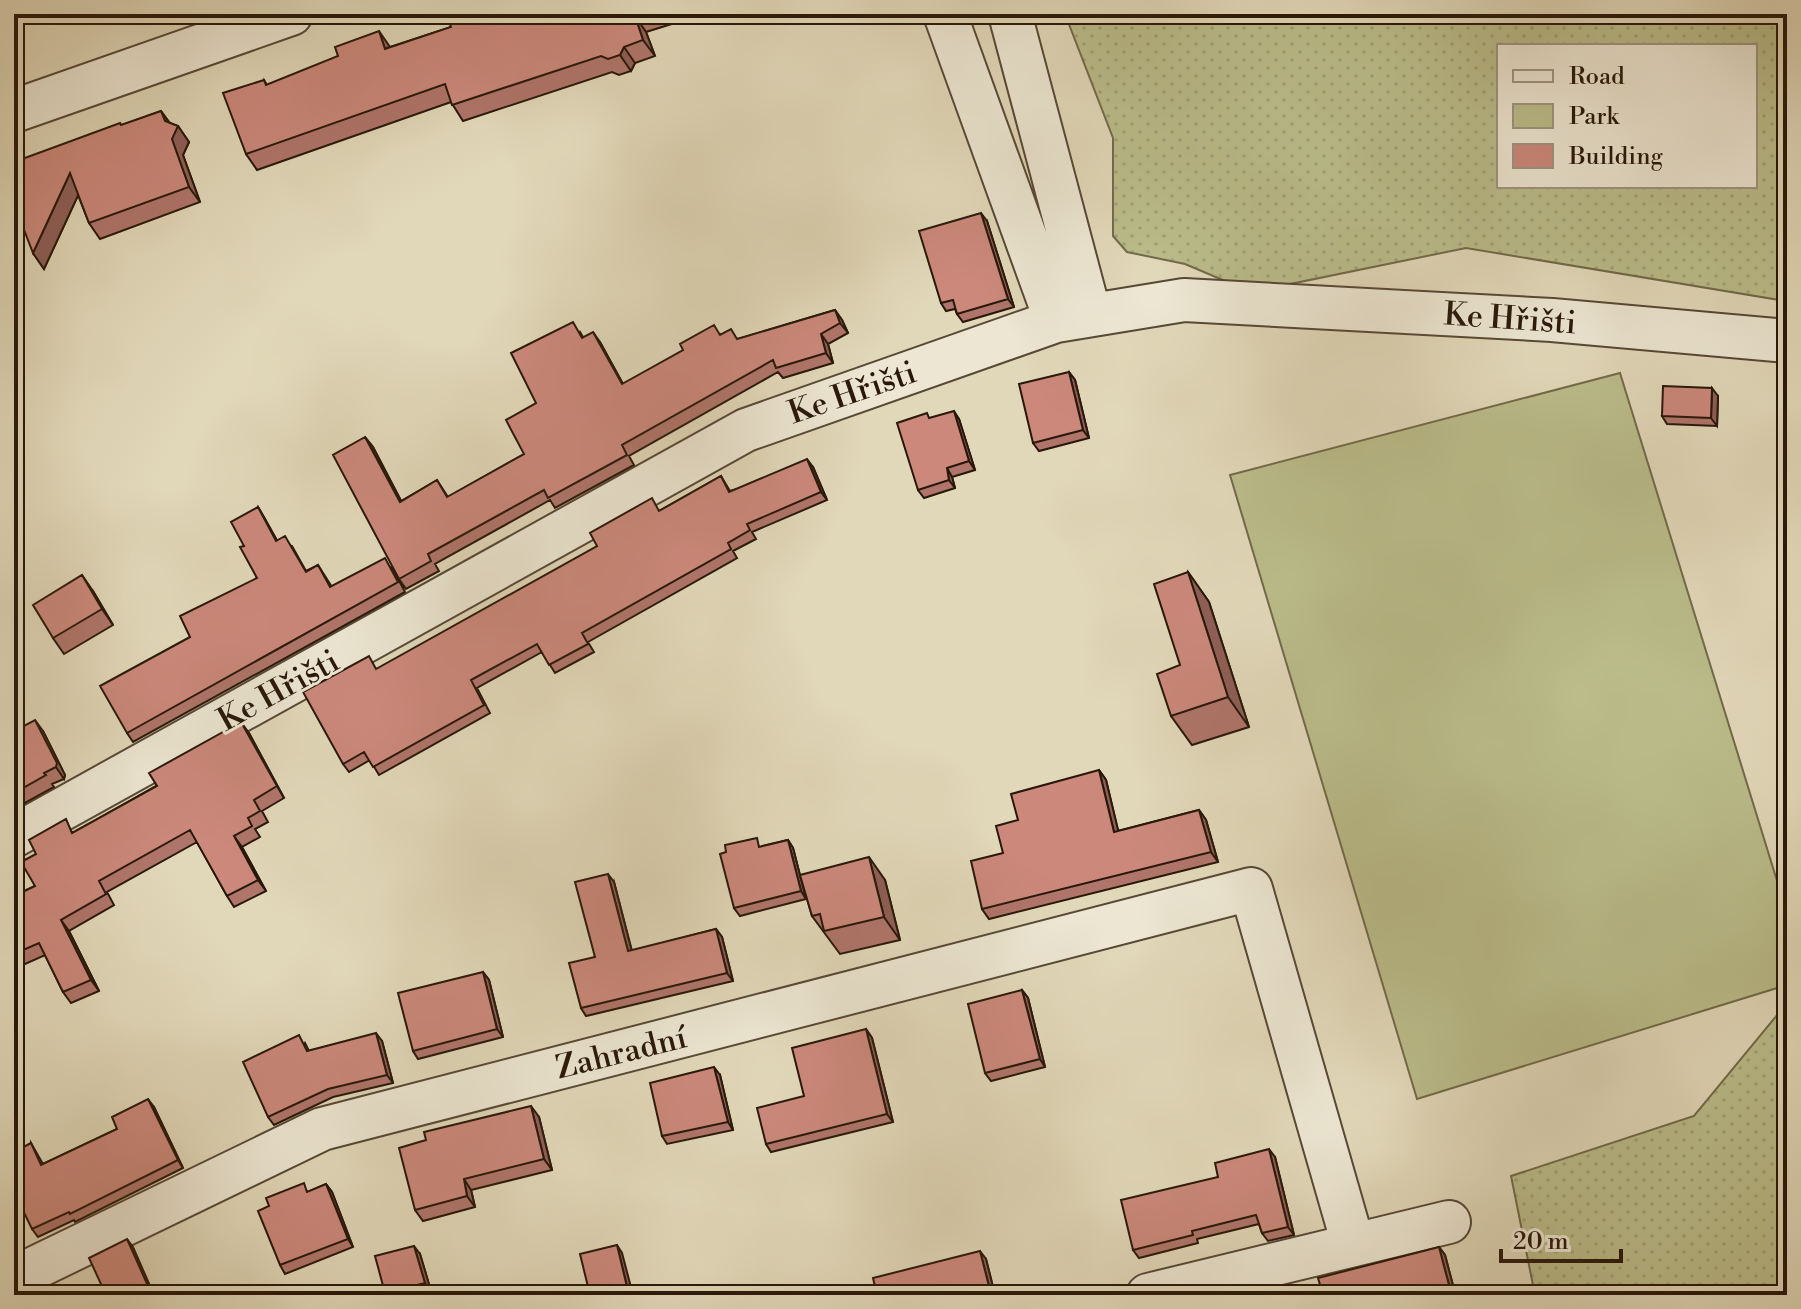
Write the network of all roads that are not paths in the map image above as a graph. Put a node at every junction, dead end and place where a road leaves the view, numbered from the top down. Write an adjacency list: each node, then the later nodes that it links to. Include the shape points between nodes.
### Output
1 (291, 14): 4 (street)
2 (945, 14): 5 (street)
3 (1010, 14): 5 (street)
4 (14, 111)
5 (1073, 318): 6 (street, Ke Hřišti, via 1184,300 1552,320); 7 (street, Ke Hřišti, via 746,430)
6 (1787, 341)
7 (14, 836)
8 (1449, 1222): 9 (street)
9 (1353, 1244): 10 (street, Zahradní, via 1251,889 322,1129); 11 (street)
10 (14, 1278)
11 (1148, 1295)

